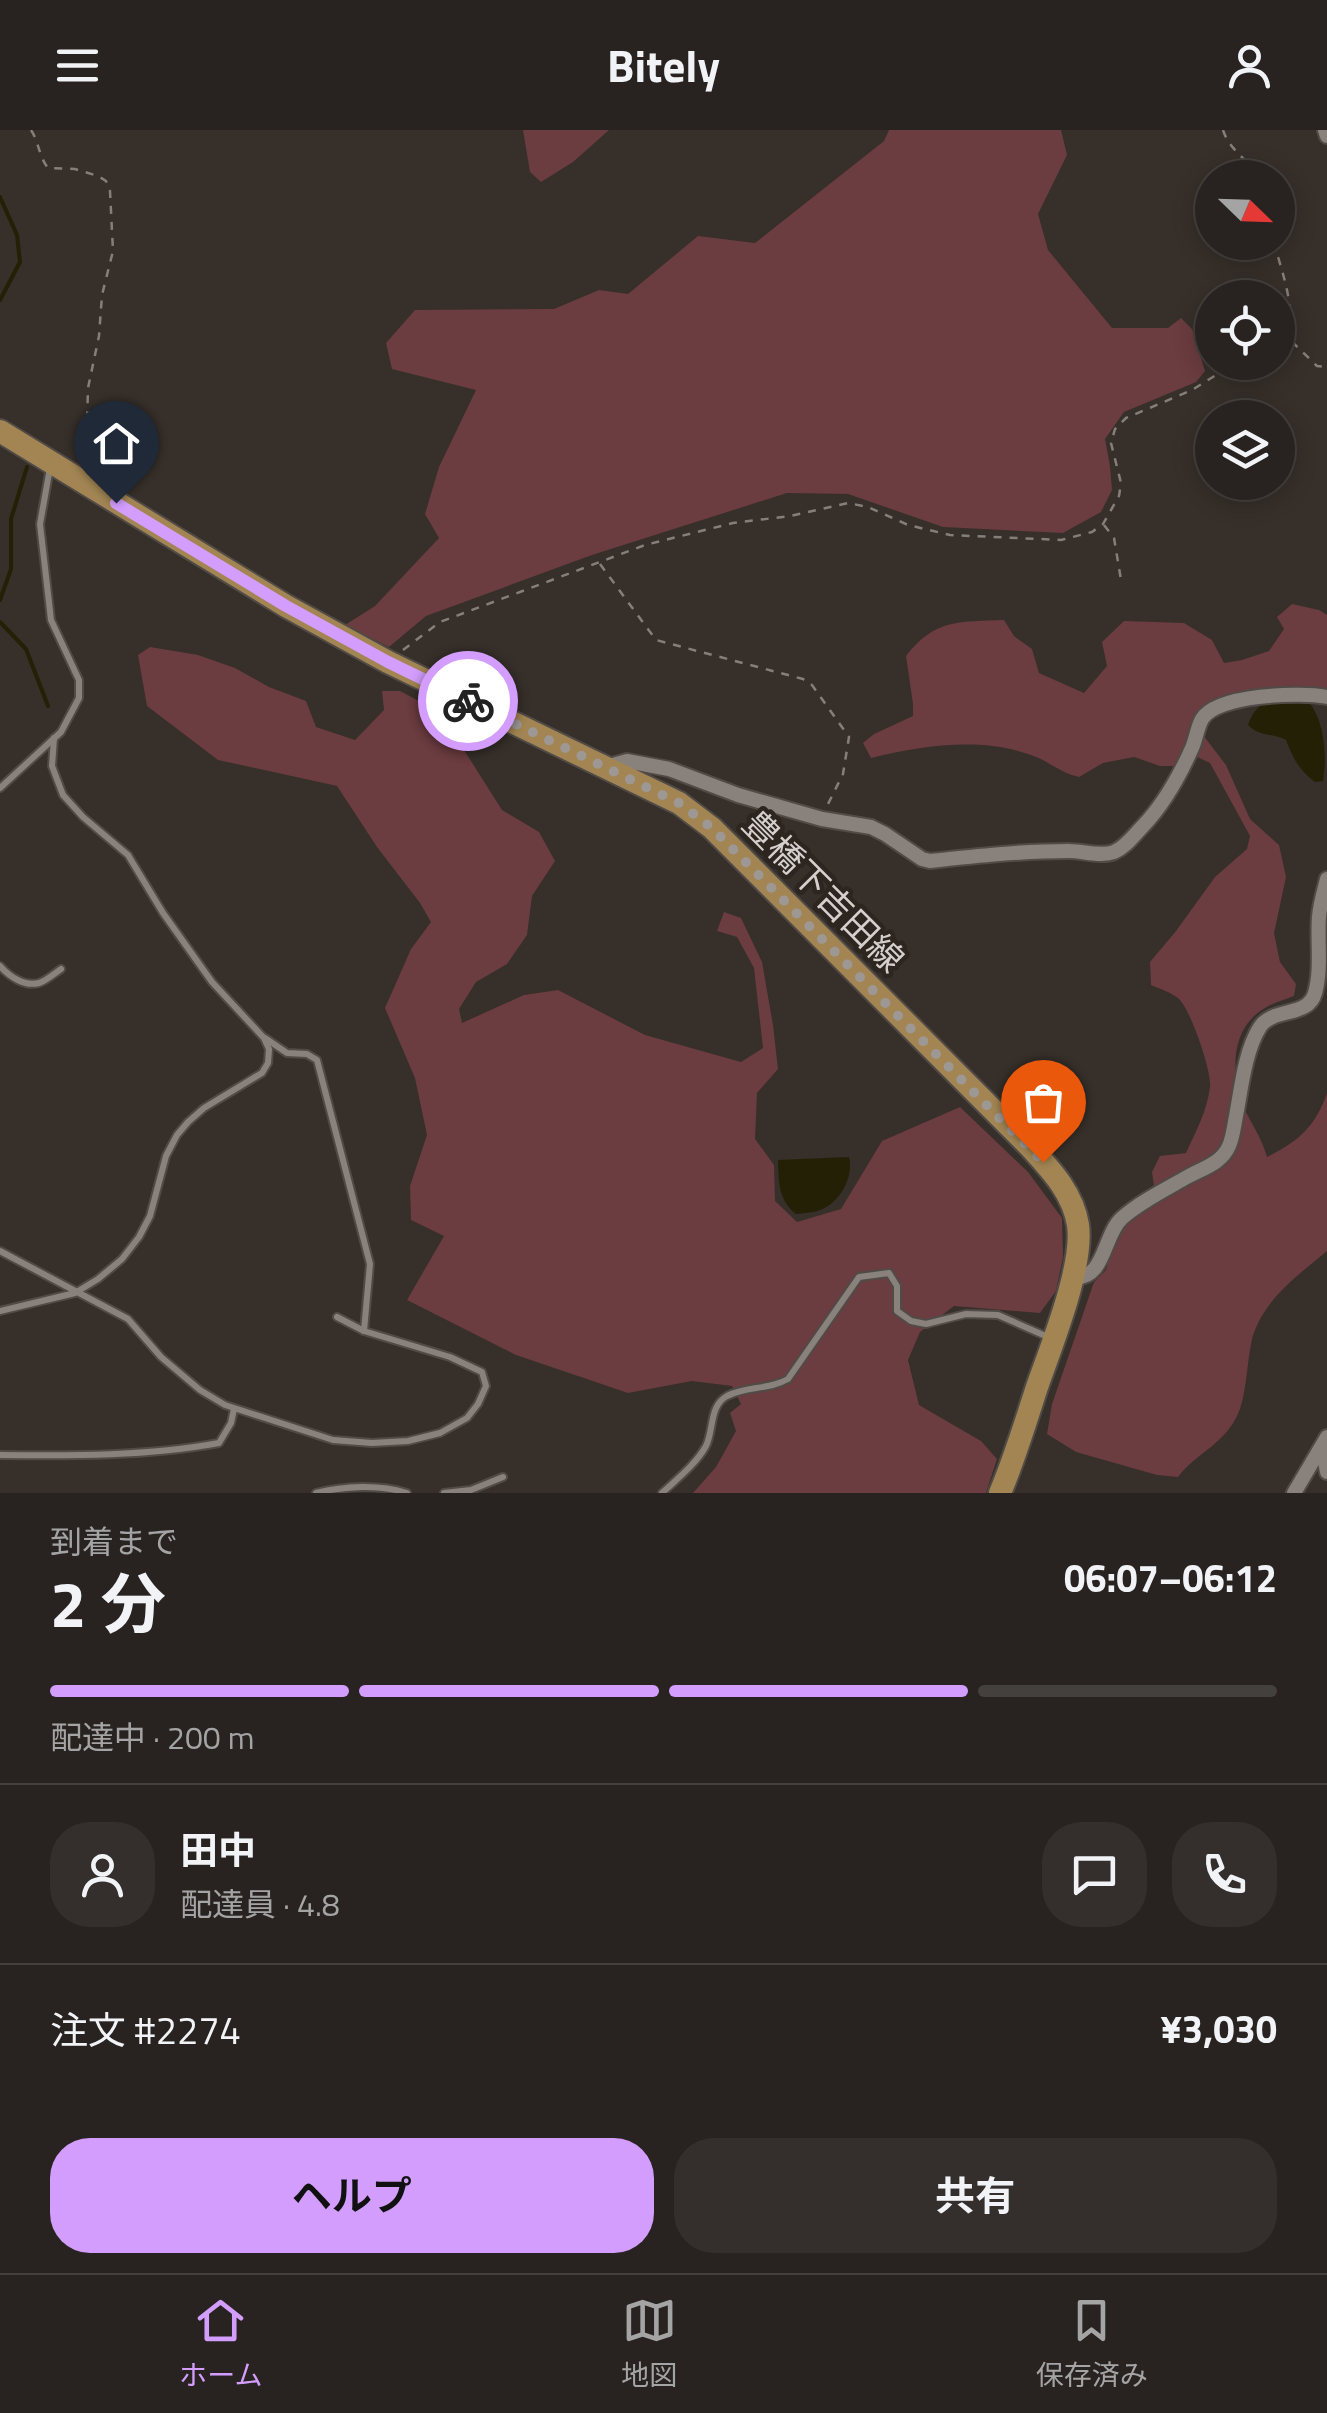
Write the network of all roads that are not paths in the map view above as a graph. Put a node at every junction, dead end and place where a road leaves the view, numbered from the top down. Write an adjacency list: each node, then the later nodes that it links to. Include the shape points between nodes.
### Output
1 (0, 431): 2 (main road, 豊橋下吉田線)
2 (51, 462): 4 (lane, via 40,524 51,620 80,680 80,698); 5 (main road, 豊橋下吉田線, via 286,606)
3 (1327, 697): 5 (street, via 1241,700 1208,713 1162,804 1112,853 930,861 870,827 822,819 669,769 628,761)
4 (54, 738): 6 (lane); 10 (lane, via 52,766 63,794 128,855 212,982)
5 (608, 770): 12 (main road, 豊橋下吉田線, via 679,803 712,828 1030,1147 1069,1197 1078,1226)
6 (0, 788)
7 (1327, 879): 12 (street, via 1315,995 1310,1004 1262,1023 1230,1144 1214,1164 1125,1215 1091,1274)
8 (0, 966): 9 (lane, via 38,984)
9 (62, 969)
10 (264, 1038): 13 (lane, via 269,1050 262,1073 204,1108 176,1135 139,1237 122,1260); 16 (lane, via 316,1060 370,1264)
11 (0, 1251): 13 (lane)
12 (1073, 1277): 17 (main road, 豊橋下吉田線)
13 (74, 1293): 14 (lane); 18 (lane, via 128,1319 200,1390)
14 (0, 1310)
15 (337, 1316): 16 (lane)
16 (364, 1332): 18 (lane, via 482,1372 486,1386 468,1418 440,1433 372,1443 333,1440)
17 (1054, 1339): 27 (lane, via 998,1316 911,1321 898,1311 889,1273 859,1277 788,1380 716,1405 706,1446); 28 (main road, 豊橋下吉田線)
18 (234, 1408): 21 (lane, via 220,1443)
19 (1327, 1437): 20 (street)
20 (1319, 1451): 22 (street); 29 (street)
21 (0, 1455)
22 (1327, 1472)
23 (503, 1477): 26 (lane)
24 (316, 1493): 25 (lane)
25 (407, 1493)
26 (444, 1493)
27 (662, 1493)
28 (1000, 1493)
29 (1294, 1493)

